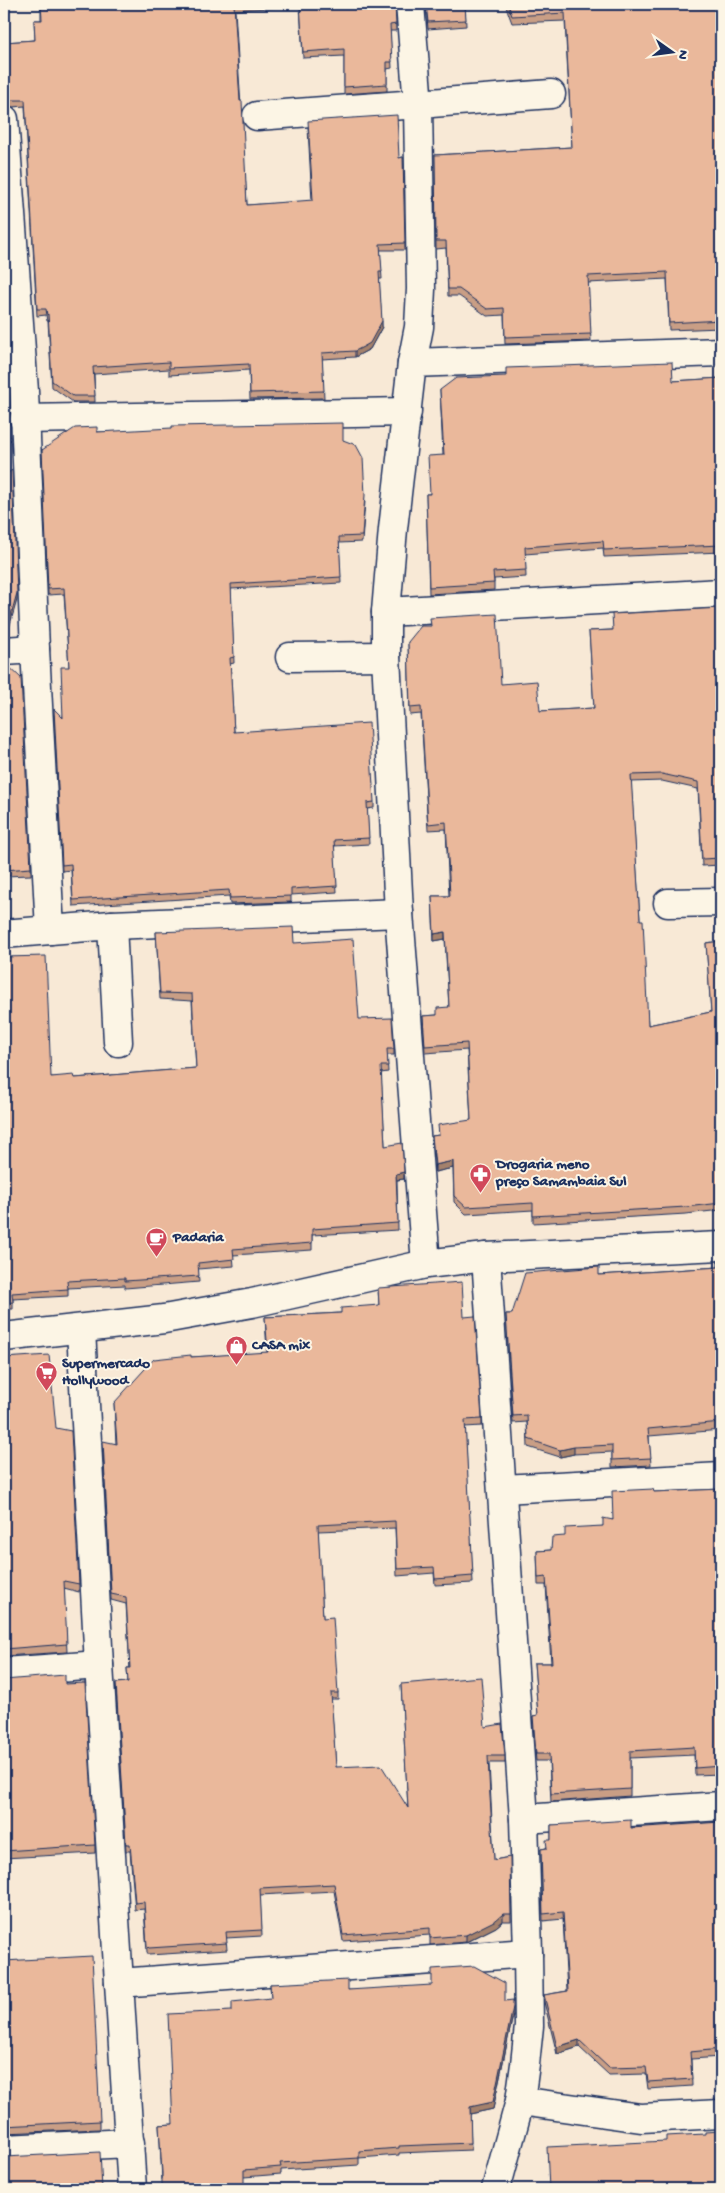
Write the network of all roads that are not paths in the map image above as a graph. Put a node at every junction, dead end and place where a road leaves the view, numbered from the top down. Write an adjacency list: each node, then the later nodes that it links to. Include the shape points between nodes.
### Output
1 (410, 4): 3 (street)
2 (551, 94): 3 (street)
3 (418, 105): 4 (street); 7 (street, via 421,289 419,327)
4 (257, 116)
5 (4, 133): 8 (street)
6 (721, 352): 7 (street)
7 (412, 363): 9 (street)
8 (14, 392): 10 (street)
9 (407, 412): 10 (street); 12 (street)
10 (24, 419): 13 (street)
11 (721, 593): 12 (street)
12 (386, 612): 15 (street)
13 (35, 649): 14 (street); 21 (street)
14 (4, 651)
15 (386, 656): 16 (street); 19 (street)
16 (290, 657)
17 (668, 902): 18 (street)
18 (721, 902)
19 (400, 913): 20 (street); 26 (street)
20 (112, 925): 21 (street); 23 (street)
21 (50, 930): 22 (street)
22 (4, 934)
23 (118, 1042)
24 (721, 1246): 25 (street)
25 (486, 1257): 26 (street); 30 (street)
26 (426, 1264): 27 (street, via 242,1305)
27 (81, 1330): 28 (street); 31 (street)
28 (4, 1337)
29 (721, 1477): 30 (street)
30 (503, 1489): 34 (street)
31 (99, 1665): 32 (street); 36 (street)
32 (4, 1672)
33 (721, 1806): 34 (street)
34 (524, 1819): 35 (street)
35 (528, 1954): 36 (street); 37 (street, via 529,2026)
36 (119, 1983): 39 (street)
37 (520, 2101): 38 (street, via 641,2118); 42 (street)
38 (721, 2114)
39 (130, 2143): 40 (street); 41 (street)
40 (4, 2149)
41 (132, 2189)
42 (496, 2189)

